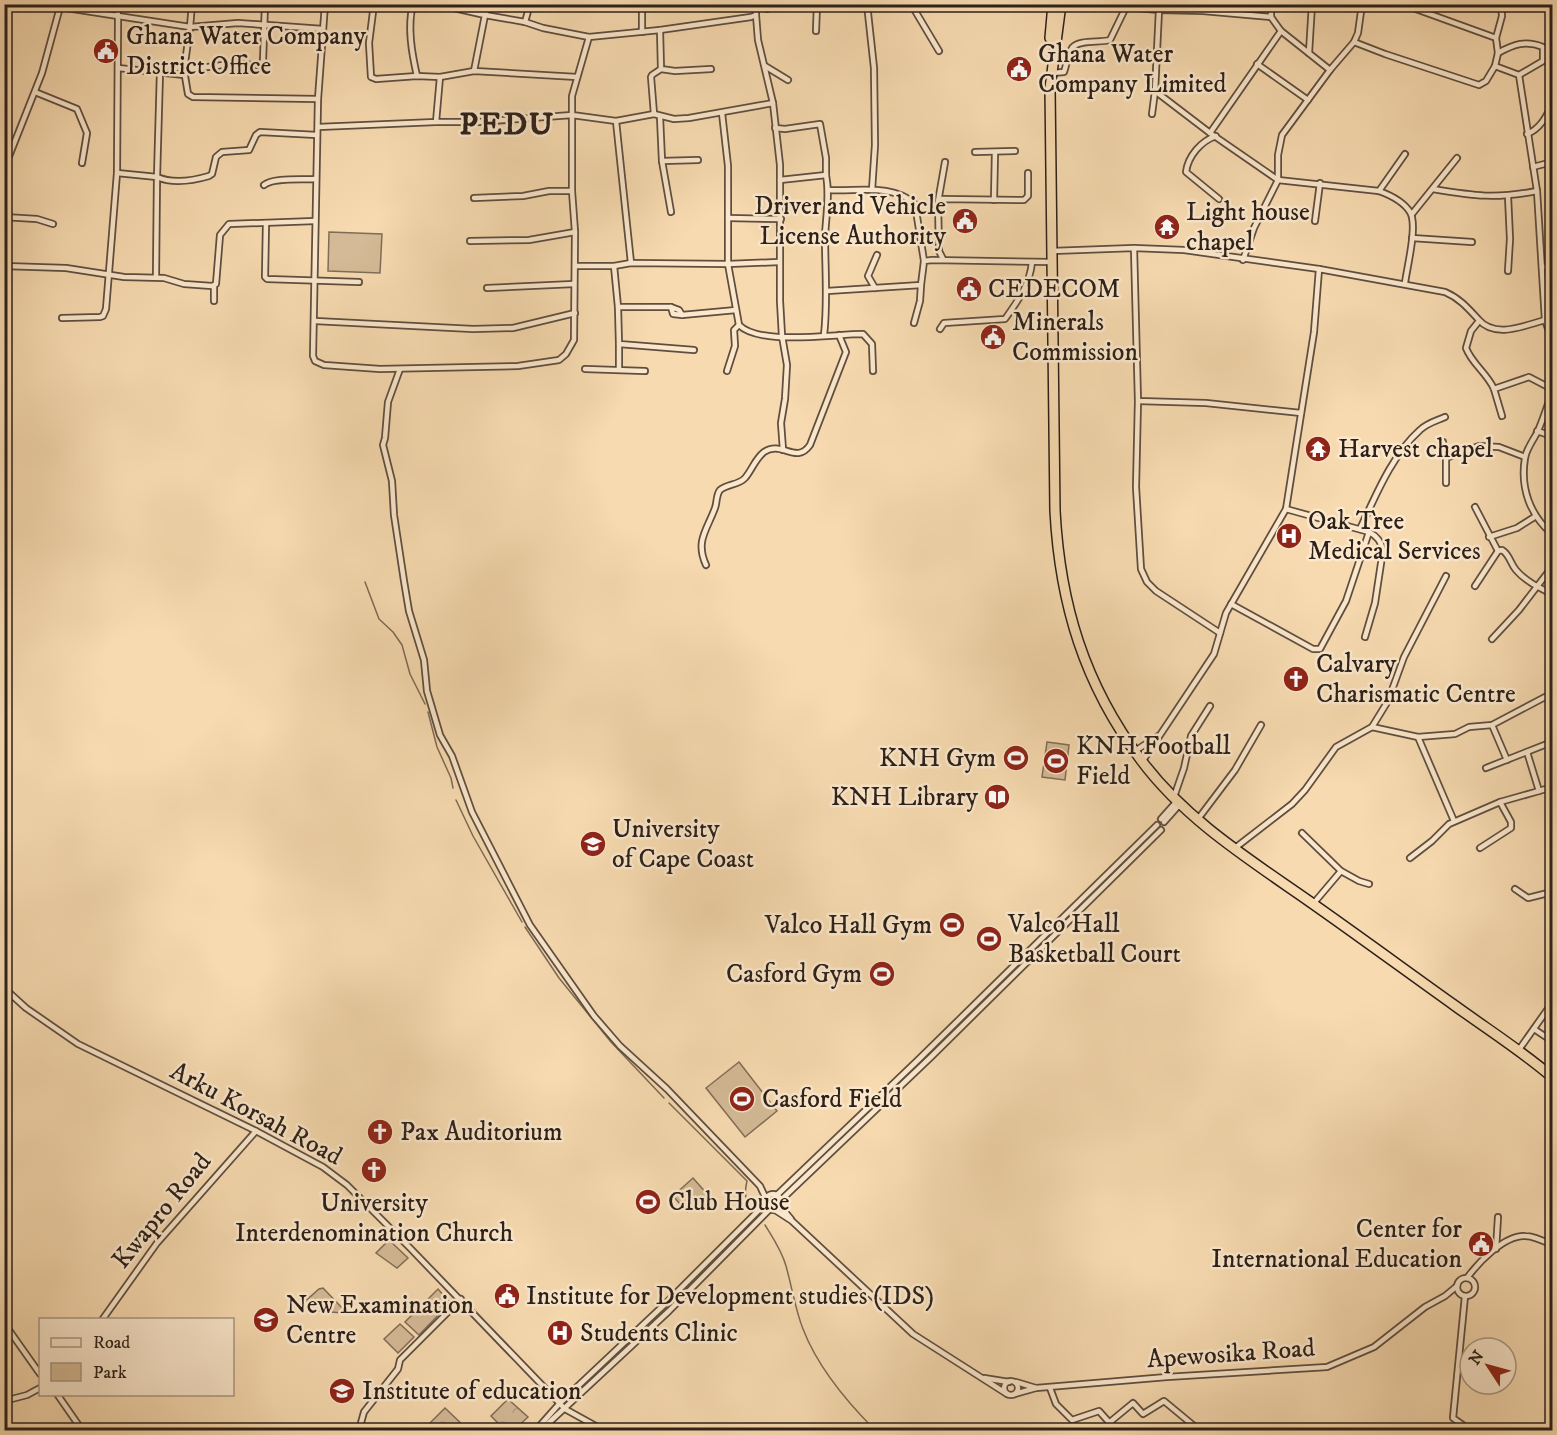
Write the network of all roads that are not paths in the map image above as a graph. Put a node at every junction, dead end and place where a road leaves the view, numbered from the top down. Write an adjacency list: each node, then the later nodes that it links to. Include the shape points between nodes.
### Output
1 (117, 4): 30 (street)
2 (192, 4): 34 (street)
3 (265, 4): 33 (street)
4 (325, 4): 35 (street)
5 (374, 4): 58 (street, via 369,43 371,77)
6 (413, 4): 58 (street, via 411,35)
7 (436, 4): 28 (street)
8 (487, 4): 28 (street)
9 (530, 4): 32 (street)
10 (642, 4): 38 (street)
11 (756, 4): 29 (street)
12 (817, 4): 39 (street)
13 (867, 4): 105 (street, via 874,68)
14 (911, 4): 43 (street)
15 (1053, 4): 62 (highway)
16 (1061, 4): 56 (highway)
17 (1120, 4): 25 (street)
18 (1204, 4): 27 (street)
19 (1271, 4): 31 (street)
20 (1312, 4): 44 (street)
21 (1362, 4): 42 (street)
22 (1402, 4): 41 (street)
23 (1501, 4): 41 (street, via 1503,12)
24 (60, 6): 30 (street); 63 (street)
25 (1126, 6): 26 (street); 56 (street, via 1110,40 1077,44 1064,72)
26 (1159, 10): 27 (street); 64 (street)
27 (1203, 11): 31 (street)
28 (484, 15): 32 (street); 53 (street)
29 (756, 15): 36 (street); 47 (street)
30 (118, 16): 34 (street); 49 (street)
31 (1271, 18): 37 (street)
32 (525, 22): 40 (street)
33 (263, 24): 34 (street, via 238,22); 35 (street); 55 (street, via 259,65 231,64)
34 (190, 27): 55 (street)
35 (323, 29): 65 (street)
36 (660, 30): 38 (street); 50 (street)
37 (1281, 31): 44 (street); 46 (street)
38 (642, 32): 40 (street)
39 (816, 32)
40 (589, 37): 60 (street)
41 (1496, 38): 45 (street)
42 (1354, 42): 48 (street, via 1479,85 1486,81); 52 (street)
43 (939, 51)
44 (1309, 53): 52 (street)
45 (1498, 53): 48 (street); 57 (street, via 1524,42 1543,47 1543,62)
46 (1257, 64): 66 (street); 78 (street)
47 (765, 66): 61 (street); 67 (street)
48 (1494, 66): 57 (street)
49 (118, 68): 54 (street); 94 (street)
50 (661, 69): 51 (street); 70 (street, via 651,77)
51 (711, 69)
52 (1330, 70): 66 (street)
53 (474, 71): 59 (street); 60 (street)
54 (160, 72): 55 (street); 97 (street)
55 (184, 73): 65 (street, via 188,94 193,97)
56 (1052, 73): 62 (highway)
57 (1519, 75): 79 (street)
58 (417, 76): 59 (street)
59 (440, 77): 75 (street)
60 (577, 77): 72 (street)
61 (788, 80)
62 (1050, 88): 128 (highway)
63 (35, 92): 91 (street, via 77,109 87,133); 93 (street)
64 (1155, 92): 71 (street); 78 (street)
65 (318, 99): 76 (street)
66 (1308, 100): 100 (street, via 1282,135)
67 (773, 103): 69 (street); 77 (street)
68 (1552, 105): 79 (street, via 1541,125)
69 (722, 113): 73 (street); 117 (street)
70 (654, 114): 73 (street); 74 (street)
71 (1152, 114)
72 (572, 115): 74 (street); 75 (street); 106 (street)
73 (660, 117): 88 (street)
74 (616, 121): 136 (street)
75 (436, 122): 76 (street)
76 (318, 128): 80 (street)
77 (775, 128): 96 (street, via 820,124); 99 (street)
78 (1210, 134): 81 (street)
79 (1527, 134): 92 (street)
80 (317, 135): 97 (street, via 260,132 249,150 218,154 209,176 178,181); 98 (street)
81 (1216, 136): 100 (street); 111 (street, via 1201,143 1186,172)
82 (975, 152): 83 (street)
83 (995, 152): 84 (street); 112 (street)
84 (1015, 152)
85 (1405, 154): 107 (street)
86 (1457, 158): 103 (street)
87 (698, 160): 88 (street)
88 (662, 161): 114 (street)
89 (945, 162): 113 (street)
90 (1552, 162): 92 (street)
91 (82, 163)
92 (1533, 167): 108 (street)
93 (4, 169)
94 (117, 173): 97 (street); 145 (street)
95 (1028, 173): 112 (street, via 1028,196 1024,200)
96 (826, 175): 99 (street); 104 (street)
97 (157, 177): 146 (street)
98 (316, 178): 102 (street, via 277,180); 119 (street)
99 (780, 180): 118 (street)
100 (1278, 180): 101 (street); 131 (street)
101 (1320, 183): 107 (street); 120 (street)
102 (264, 185)
103 (1433, 189): 109 (street, via 1484,197); 115 (street)
104 (828, 190): 105 (street); 155 (street)
105 (872, 190): 132 (street, via 899,193 915,204)
106 (572, 191): 110 (street); 123 (street)
107 (1378, 191): 115 (street, via 1399,201)
108 (1537, 191): 109 (street); 141 (street)
109 (1508, 196): 144 (street)
110 (474, 198)
111 (1220, 199)
112 (994, 200): 113 (street)
113 (938, 202): 130 (street, via 939,251)
114 (670, 212)
115 (1412, 214): 124 (street)
116 (4, 217): 122 (street)
117 (728, 218): 118 (street); 137 (street)
118 (781, 219): 134 (street)
119 (315, 221): 121 (street); 147 (street)
120 (1315, 221)
121 (266, 223): 147 (street, via 266,278); 152 (street, via 225,227 220,235)
122 (53, 224)
123 (575, 232): 125 (street, via 529,240); 139 (street)
124 (1412, 238): 126 (street); 149 (street)
125 (470, 240)
126 (1472, 242)
127 (1134, 248): 128 (street); 131 (street, via 1184,250); 181 (street)
128 (1052, 251): 135 (highway)
129 (877, 255): 154 (street, via 868,276)
130 (943, 259): 132 (street); 133 (street)
131 (1243, 260): 143 (street)
132 (924, 261): 151 (street)
133 (1032, 261): 135 (street); 166 (street, via 1029,279 1005,319 944,323)
134 (779, 262): 137 (street); 169 (street)
135 (1052, 262): 218 (highway, via 1055,511 1062,585 1086,663 1114,721)
136 (631, 263): 137 (street); 140 (street)
137 (728, 264): 158 (street)
138 (4, 266): 145 (street)
139 (575, 266): 140 (street); 150 (street)
140 (614, 266): 157 (street)
141 (1542, 267): 142 (street); 161 (street)
142 (1552, 267)
143 (1319, 269): 149 (street); 182 (street, via 1316,323)
144 (1508, 271)
145 (109, 273): 146 (street); 160 (street, via 103,316)
146 (156, 277): 152 (street)
147 (315, 280): 148 (street); 162 (street)
148 (359, 282)
149 (1405, 283): 163 (street, via 1456,297)
150 (574, 284): 153 (street); 159 (street)
151 (921, 285): 154 (street); 164 (street)
152 (214, 286): 156 (street)
153 (488, 288)
154 (875, 288): 155 (street)
155 (827, 291): 167 (street)
156 (214, 301)
157 (618, 307): 158 (street, via 671,307 682,315); 171 (street)
158 (736, 310): 165 (street)
159 (574, 313): 162 (street, via 513,328); 173 (street, via 574,340 559,360 518,366)
160 (62, 318)
161 (1545, 320): 163 (street, via 1497,330); 170 (street)
162 (315, 321): 173 (street, via 315,361 331,366)
163 (1479, 321): 179 (street, via 1466,348)
164 (914, 323)
165 (739, 325): 169 (street, via 752,334); 178 (street, via 734,330 735,346)
166 (940, 329)
167 (824, 335): 168 (street); 169 (street)
168 (839, 335): 176 (street, via 863,334 868,338 872,344); 188 (street, via 846,351 810,446 800,454)
169 (782, 336): 188 (street, via 787,365 781,423)
170 (1552, 340)
171 (619, 344): 172 (street); 175 (street)
172 (694, 350)
173 (400, 369): 248 (street, via 388,402 383,451 392,481 409,611 440,735 485,840 530,925 594,1016)
174 (585, 369): 175 (street)
175 (619, 369): 177 (street)
176 (873, 370)
177 (645, 371)
178 (727, 371)
179 (1494, 389): 180 (street, via 1528,377); 183 (street)
180 (1552, 391): 185 (street)
181 (1138, 401): 182 (street, via 1206,403); 207 (street, via 1136,487 1141,569 1156,591)
182 (1300, 413): 193 (street)
183 (1502, 416)
184 (1445, 417): 195 (street, via 1420,429 1401,452)
185 (1537, 431): 186 (street); 189 (street)
186 (1552, 436)
187 (1443, 442): 190 (street)
188 (783, 450): 200 (street, via 767,450 743,481 719,492 701,541)
189 (1525, 457): 190 (street, via 1499,447 1479,446); 194 (street, via 1525,486)
190 (1446, 458): 191 (street)
191 (1446, 483)
192 (1475, 507): 198 (street)
193 (1286, 509): 195 (street); 206 (street)
194 (1536, 516): 197 (street); 198 (street, via 1517,528)
195 (1360, 529): 196 (street)
196 (1369, 532): 206 (street, via 1346,602 1320,649 1313,649); 208 (street, via 1383,550)
197 (1552, 534)
198 (1489, 537): 199 (street)
199 (1498, 551): 203 (street); 204 (street, via 1506,553 1515,569)
200 (706, 565)
201 (1552, 567): 204 (street)
202 (1446, 576): 214 (street, via 1404,657 1388,701)
203 (1475, 586)
204 (1537, 587): 205 (street); 209 (street)
205 (1552, 594)
206 (1232, 604): 207 (street)
207 (1220, 633): 215 (street, via 1210,660)
208 (1365, 637)
209 (1492, 639)
210 (1545, 698): 213 (street)
211 (1210, 706): 225 (street, via 1191,736)
212 (1261, 725): 227 (street, via 1235,770)
213 (1492, 725): 216 (street); 220 (street)
214 (1371, 727): 216 (street); 233 (street, via 1336,747 1292,804)
215 (1158, 736): 218 (street); 221 (street)
216 (1418, 737): 229 (street)
217 (1552, 742): 219 (street)
218 (1135, 751): 221 (highway)
219 (1527, 752): 220 (street); 224 (street)
220 (1507, 760): 222 (street)
221 (1142, 762): 225 (highway)
222 (1486, 768)
223 (1552, 787): 224 (street)
224 (1539, 791): 226 (street)
225 (1175, 802): 227 (highway); 228 (street)
226 (1500, 802): 229 (street); 234 (street, via 1511,828)
227 (1194, 816): 233 (highway)
228 (1162, 820)
229 (1454, 821): 235 (street)
230 (1156, 825): 250 (street)
231 (1161, 830): 251 (street)
232 (1302, 833): 236 (street)
233 (1235, 848): 240 (highway)
234 (1480, 848)
235 (1410, 858)
236 (1341, 871): 237 (street); 240 (street)
237 (1369, 884)
238 (1515, 889): 239 (street, via 1529,898)
239 (1552, 892)
240 (1313, 904): 245 (highway)
241 (4, 988): 247 (street, Arku Korsah Road, via 78,1044)
242 (1552, 1004): 243 (street)
243 (1534, 1029): 244 (street); 245 (street)
244 (1552, 1041)
245 (1518, 1052): 246 (highway)
246 (1552, 1077)
247 (256, 1131): 264 (street, Arku Korsah Road, via 339,1179); 265 (street, Kwapro Road, via 175,1221)
248 (760, 1186): 249 (street); 252 (street)
249 (770, 1194): 250 (street); 252 (street)
250 (777, 1195): 251 (street)
251 (781, 1200): 253 (street)
252 (766, 1202): 254 (street); 277 (street)
253 (780, 1206): 254 (street); 256 (street)
254 (772, 1209): 256 (street); 278 (street)
255 (1498, 1217): 258 (street)
256 (792, 1221): 268 (street, Apewosika Road, via 913,1334)
257 (1552, 1245): 258 (street, via 1525,1236 1514,1237)
258 (1496, 1249): 259 (street)
259 (1467, 1278): 260 (street); 263 (street, via 1475,1288)
260 (1457, 1286): 261 (street); 262 (street)
261 (1459, 1293): 262 (street); 263 (street)
262 (1445, 1296): 271 (street, Apewosika Road, via 1374,1347 1328,1367)
263 (1465, 1296): 287 (street, via 1453,1419)
264 (461, 1299): 277 (street, Arku Korsah Road); 282 (street, via 400,1360 398,1369 364,1412)
265 (103, 1318)
266 (4, 1323): 267 (street)
267 (39, 1373)
268 (982, 1378): 269 (street, Apewosika Road); 273 (street, Apewosika Road)
269 (1012, 1382): 270 (street, Apewosika Road); 273 (street, via 1004,1387); 274 (street, via 1017,1387)
270 (1036, 1388): 271 (street, Apewosika Road); 274 (street, Apewosika Road)
271 (1050, 1388): 279 (street, via 1056,1404 1072,1420 1098,1411)
272 (39, 1389): 276 (street)
273 (1007, 1394): 274 (street, Apewosika Road)
274 (1015, 1394)
275 (58, 1396): 281 (street)
276 (4, 1401)
277 (560, 1403): 278 (street, Arku Korsah Road); 283 (street)
278 (565, 1408): 284 (street); 285 (street, Arku Korsah Road)
279 (1110, 1422): 280 (street, via 1133,1403 1143,1414 1164,1401); 286 (street)
280 (1199, 1430)
281 (82, 1431)
282 (359, 1431)
283 (536, 1431)
284 (541, 1431)
285 (603, 1431)
286 (1116, 1431)
287 (1470, 1431)

